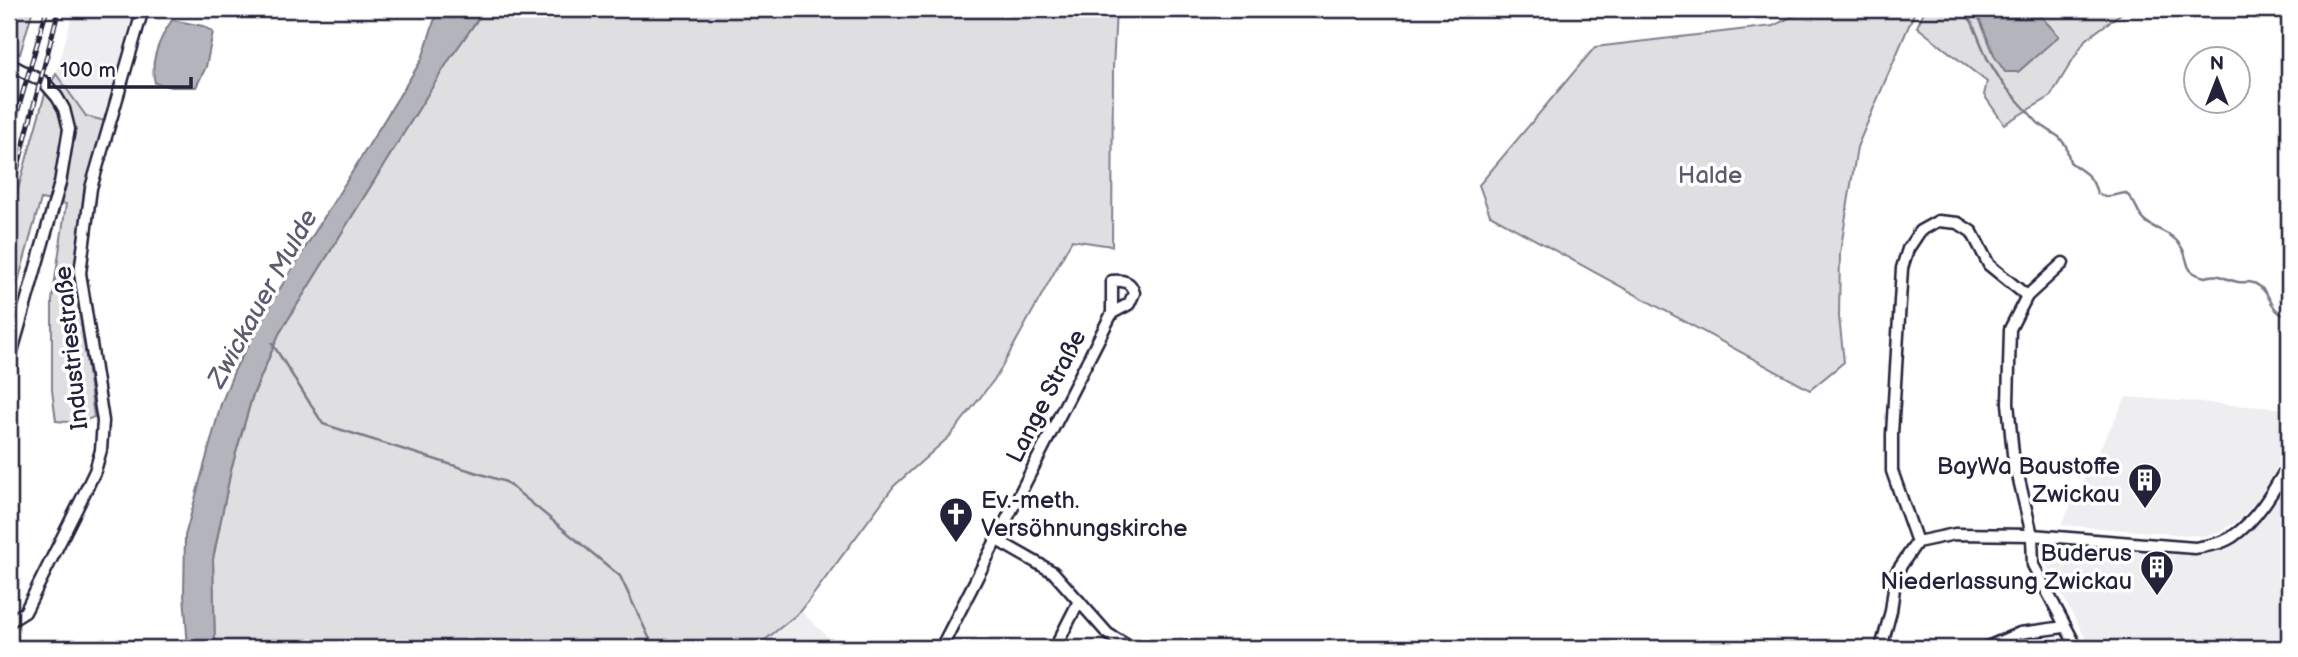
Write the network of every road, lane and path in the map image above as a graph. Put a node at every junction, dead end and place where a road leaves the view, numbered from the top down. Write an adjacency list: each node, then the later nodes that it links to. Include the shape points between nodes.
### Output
1 (143, 9): 14 (street, Industriestraße, via 91,188 80,273 103,421 101,450 25,612)
2 (9, 64): 6 (street, via 44,82 64,109 69,129 60,183)
3 (2063, 263): 4 (street)
4 (2027, 296): 10 (street, via 2010,329 2008,403 2013,454); 12 (street, via 1989,265 1972,232 1958,223 1938,221 1920,231 1908,249 1902,268 1892,471)
5 (1112, 313): 11 (street, Lange Straße)
6 (9, 362)
7 (2289, 464): 8 (street)
8 (2278, 483): 9 (street); 10 (street, via 2256,515 2231,538 2217,544 2195,548)
9 (2289, 492)
10 (2032, 535): 12 (street, via 1955,534); 15 (street, via 2032,565)
11 (995, 539): 13 (street, via 1053,572); 16 (street, Lange Straße)
12 (1917, 542): 19 (street, via 1896,573)
13 (1079, 601): 17 (street); 18 (street, via 1108,634)
14 (9, 622)
15 (2064, 627): 20 (street, via 2020,633); 21 (street)
16 (941, 648)
17 (1055, 648)
18 (1130, 648)
19 (1881, 648)
20 (1985, 648)
21 (2077, 648)

